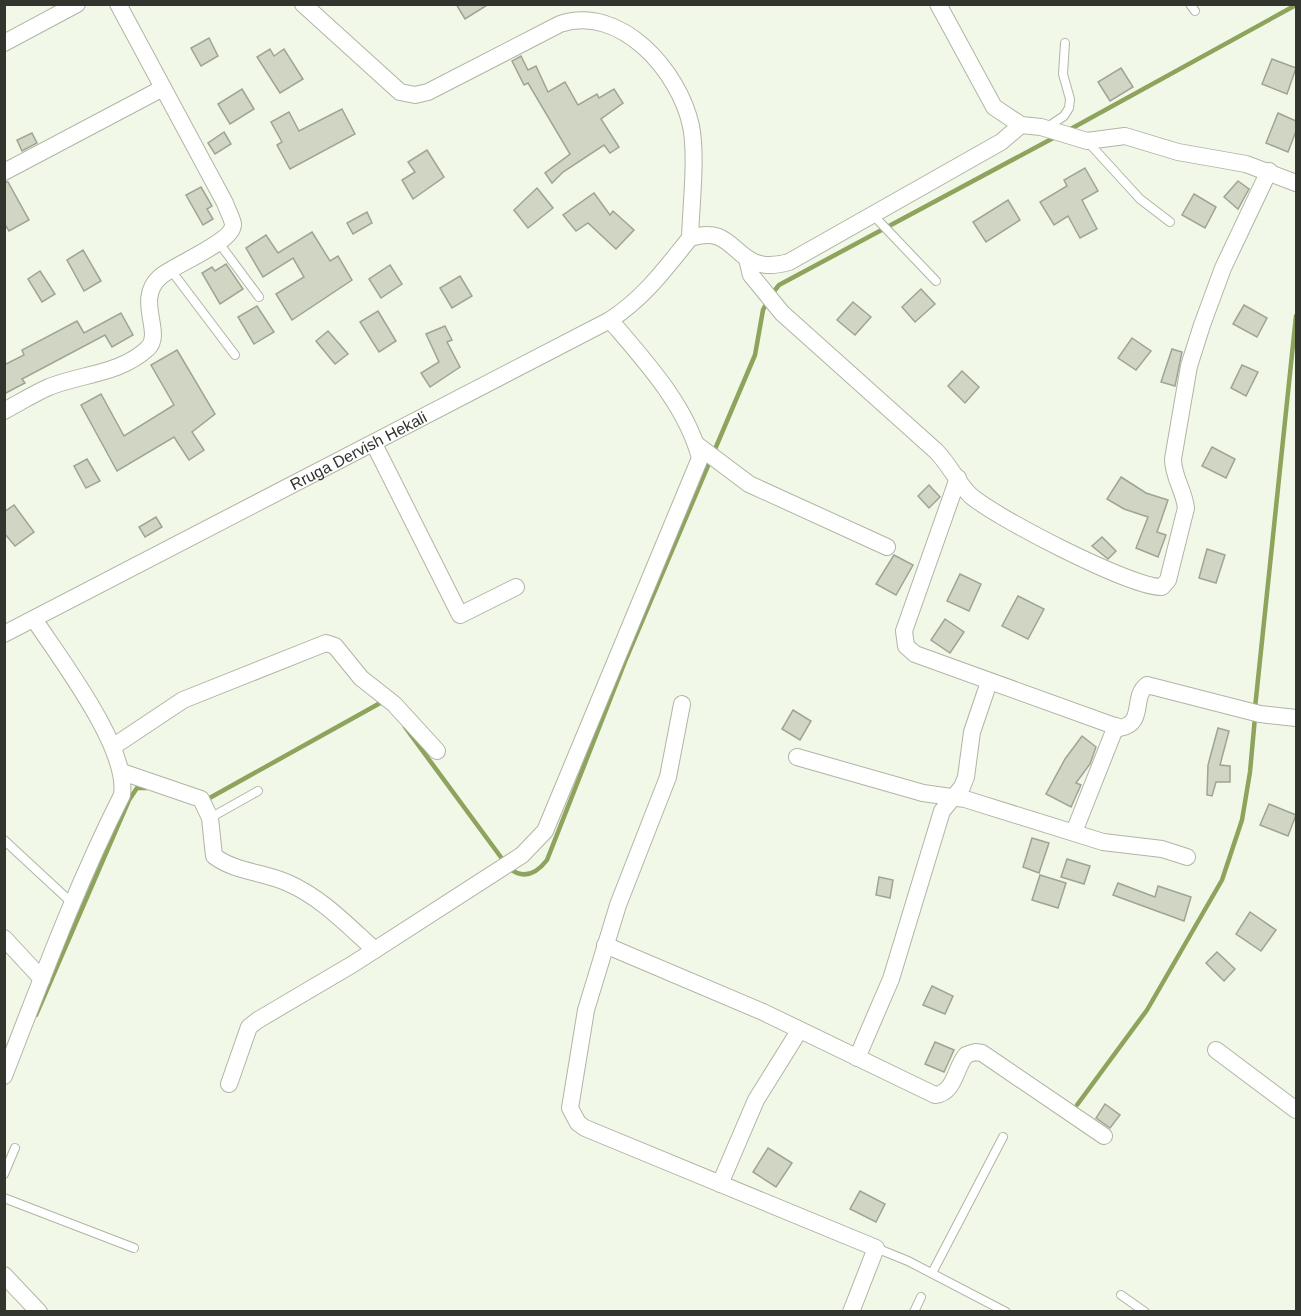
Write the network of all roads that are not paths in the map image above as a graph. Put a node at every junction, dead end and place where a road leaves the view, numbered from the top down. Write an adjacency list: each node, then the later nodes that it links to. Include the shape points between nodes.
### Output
1 (76, 4): 5 (street)
2 (118, 4): 7 (street)
3 (303, 4): 16 (street, via 400,92 415,95 442,86 576,19 594,20 636,40 660,65 684,103 689,120)
4 (942, 6): 8 (street, via 994,107)
5 (4, 43)
6 (1065, 43): 9 (lane, via 1062,74 1069,108)
7 (163, 88): 12 (street); 17 (street, via 233,224)
8 (1021, 125): 9 (street); 14 (street)
9 (1050, 129): 10 (street)
10 (1082, 140): 11 (street, via 1125,136 1178,152); 15 (lane, via 1132,191)
11 (1269, 171): 13 (street); 27 (street, via 1215,288 1189,366 1173,459 1173,471 1186,508 1166,584 1158,587 1111,570 1038,537 979,501)
12 (4, 172)
13 (1296, 183)
14 (879, 221): 18 (street, via 789,262 765,267); 20 (lane)
15 (1170, 222)
16 (690, 237): 18 (street, via 715,234); 22 (street, Rruga Dervish Hekali, via 650,290)
17 (219, 243): 19 (street); 21 (lane)
18 (747, 259): 27 (street, via 751,275 782,313 936,451)
19 (170, 269): 23 (lane); 24 (street, via 150,289 147,302 153,335 147,350 109,371 51,386)
20 (936, 281)
21 (259, 297)
22 (610, 320): 25 (street, Rruga Dervish Hekali); 26 (street, via 677,405)
23 (235, 355)
24 (4, 411)
25 (374, 444): 29 (street, via 460,615); 30 (street, Rruga Dervish Hekali)
26 (702, 448): 28 (street, via 749,484); 49 (street, via 698,467 545,831 522,855)
27 (958, 478): 32 (street, via 903,639 915,654)
28 (887, 548)
29 (516, 587)
30 (34, 619): 31 (street, Rruga Dervish Hekali); 36 (street)
31 (4, 634)
32 (989, 682): 35 (street); 41 (street, via 972,732 966,777 962,787)
33 (682, 704): 48 (street, via 668,777)
34 (1296, 718): 35 (street, via 1255,713 1147,685 1136,718 1127,727)
35 (1116, 726): 43 (street)
36 (114, 746): 37 (street, via 183,700 326,643 334,646 372,689 394,704); 39 (street)
37 (436, 751)
38 (797, 757): 41 (street, via 923,793)
39 (122, 771): 42 (street); 46 (street, via 122,795)
40 (258, 791): 42 (lane)
41 (951, 796): 43 (street); 53 (street, via 942,811 891,979)
42 (206, 810): 49 (street, via 214,856 315,896)
43 (1074, 832): 45 (street, via 1110,844 1162,849)
44 (4, 840): 46 (lane)
45 (1187, 857)
46 (72, 903): 50 (street)
47 (4, 938): 50 (street)
48 (605, 945): 51 (street, via 719,992); 61 (street, via 577,1058 570,1108 574,1117 585,1128)
49 (375, 950): 55 (street, via 249,1027)
50 (42, 979): 54 (street)
51 (799, 1031): 53 (street); 61 (street, via 756,1100)
52 (1216, 1050): 56 (street)
53 (857, 1058): 57 (street, via 940,1095 952,1085 966,1055 982,1053)
54 (4, 1076)
55 (229, 1084)
56 (1296, 1110)
57 (1104, 1136)
58 (1003, 1137): 65 (lane)
59 (15, 1148): 60 (lane)
60 (4, 1174)
61 (720, 1184): 64 (street)
62 (4, 1198): 63 (lane)
63 (134, 1248)
64 (876, 1248): 65 (lane); 70 (street)
65 (932, 1273): 72 (lane)
66 (4, 1275): 69 (street)
67 (1121, 1295): 73 (lane)
68 (921, 1297): 71 (lane)
69 (39, 1311)
70 (851, 1311)
71 (914, 1311)
72 (1006, 1311)
73 (1145, 1311)

